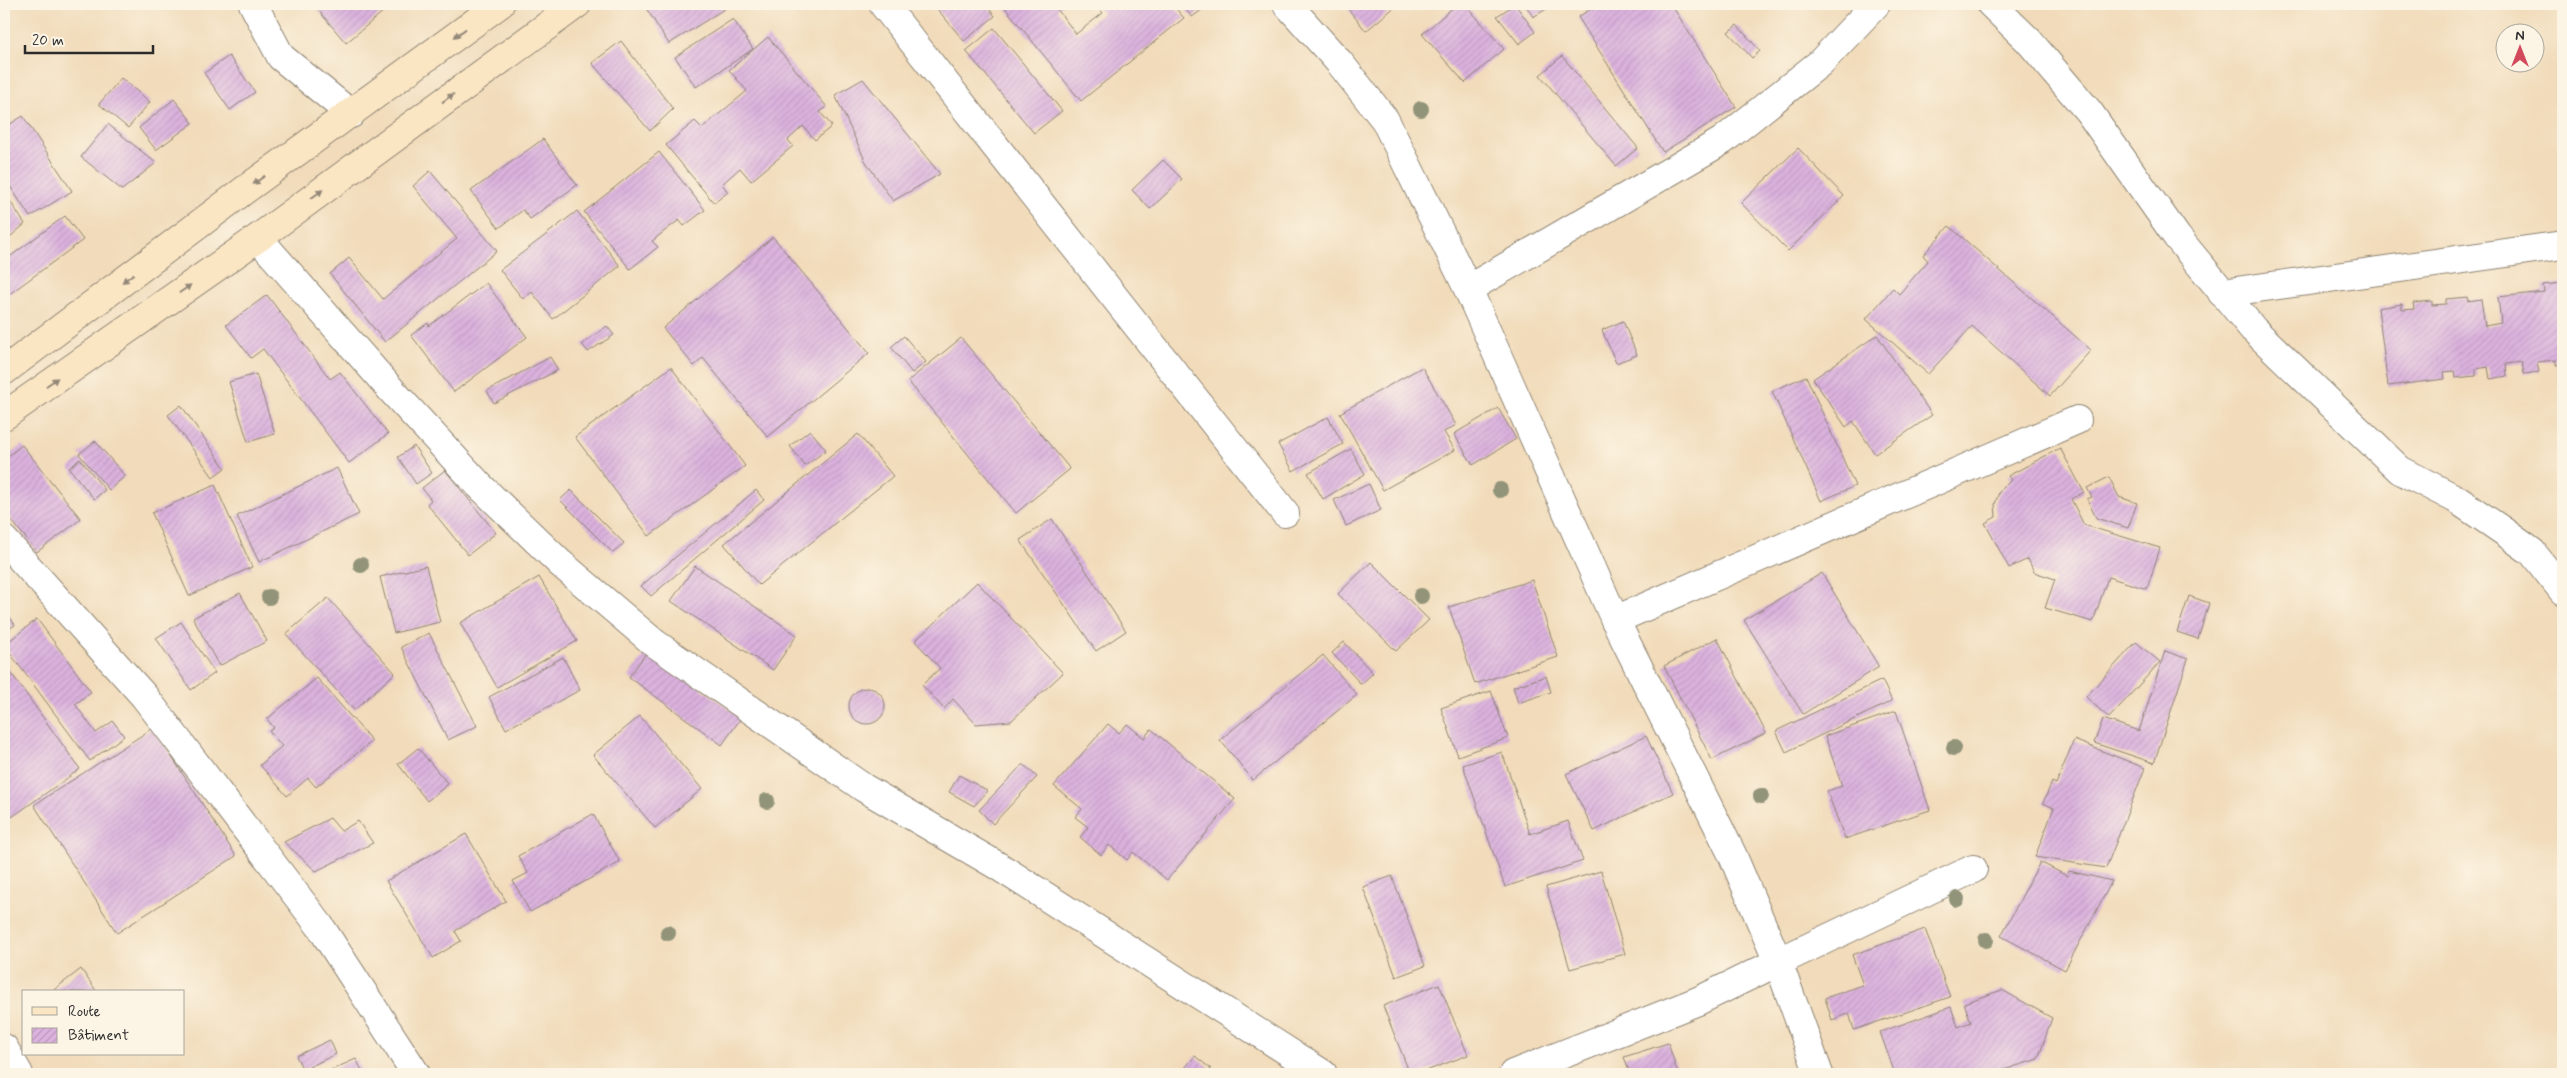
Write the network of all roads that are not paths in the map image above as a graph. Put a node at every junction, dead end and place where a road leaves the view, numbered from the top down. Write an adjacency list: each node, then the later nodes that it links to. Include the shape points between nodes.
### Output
1 (253, 4): 8 (street, via 281,57)
2 (500, 4): 8 (main road, one-way to 8)
3 (577, 4): 9 (main road, one-way to 3)
4 (883, 4): 16 (street)
5 (1287, 4): 11 (street, via 1339,62 1384,120)
6 (1876, 4): 11 (street, via 1820,63 1722,141)
7 (1991, 4): 12 (street, via 2029,42 2089,112 2177,237)
8 (351, 114): 13 (main road, one-way to 13)
9 (258, 238): 14 (main road, one-way to 9); 23 (street, via 394,394 480,485 560,563 653,642 864,788 998,866)
10 (2563, 245): 12 (street)
11 (1468, 289): 19 (street)
12 (2222, 293): 18 (street, via 2266,343 2400,470 2456,500 2532,552)
13 (4, 371)
14 (4, 416)
15 (2077, 420): 19 (street)
16 (1285, 513)
17 (4, 540): 25 (street, via 150,704 320,926)
18 (2563, 592)
19 (1615, 620): 21 (street, via 1732,854)
20 (1973, 869): 21 (street)
21 (1778, 962): 26 (street, via 1698,1000); 27 (street)
22 (4, 1048): 24 (street)
23 (1304, 1069)
24 (18, 1074)
25 (416, 1074)
26 (1513, 1074)
27 (1820, 1074)

